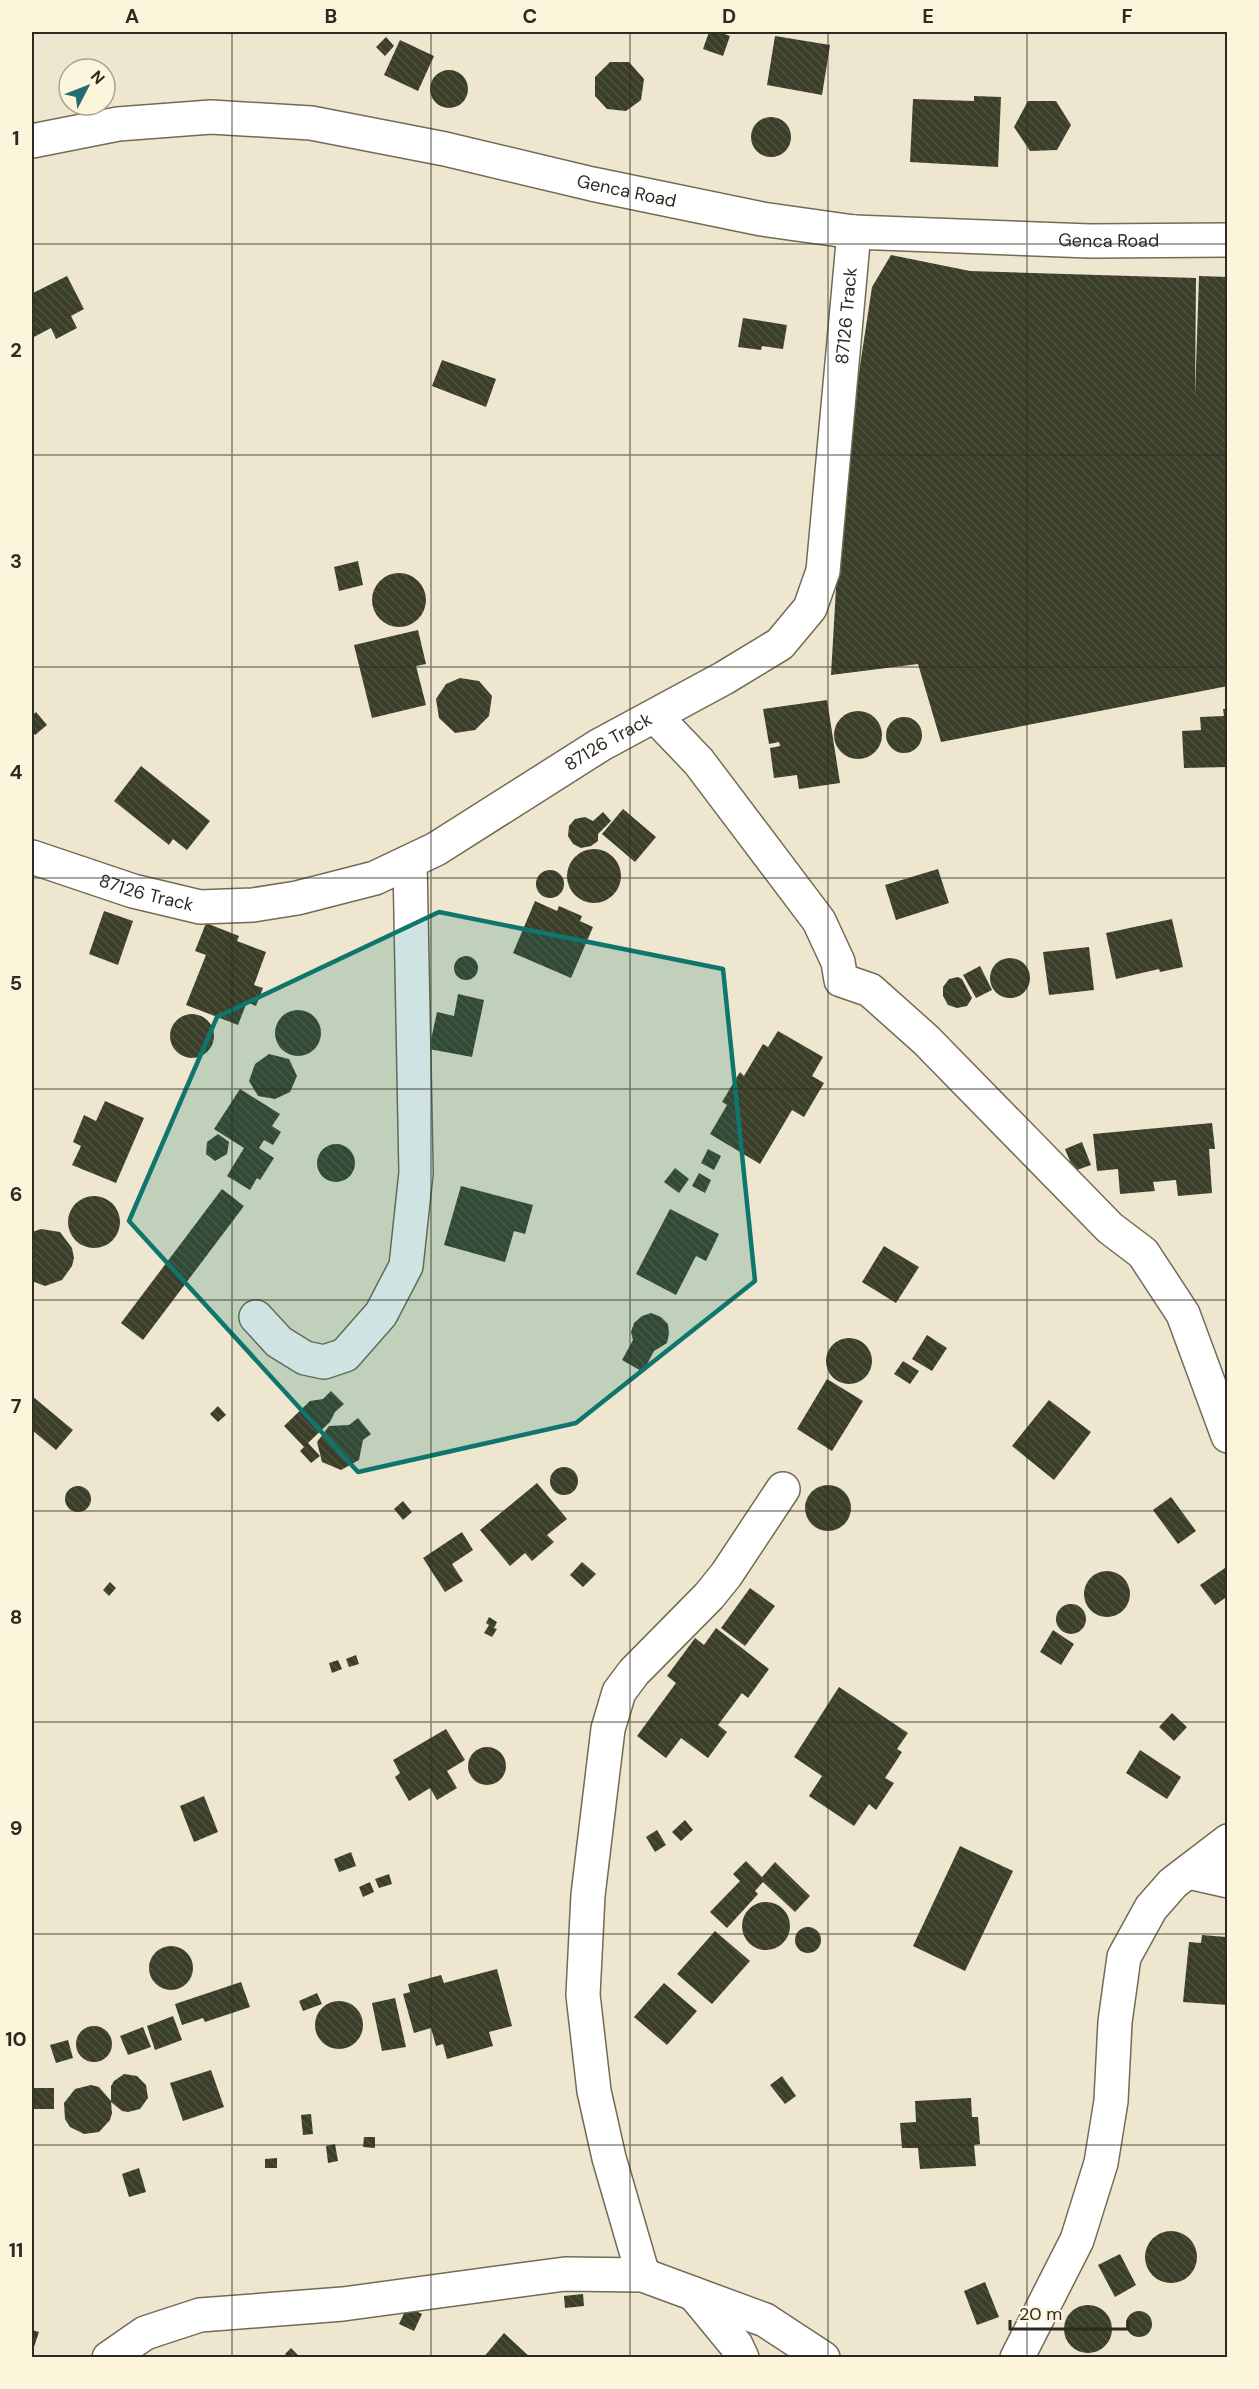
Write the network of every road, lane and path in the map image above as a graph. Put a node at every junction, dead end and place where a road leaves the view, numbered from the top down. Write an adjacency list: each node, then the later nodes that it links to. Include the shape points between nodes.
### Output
1 (32, 141): 2 (street, Genca Road, via 118,124 211,117 311,123 445,148 592,184 750,216)
2 (854, 232): 3 (street, Genca Road, via 1090,241); 4 (street, 87126 Track, via 823,571 810,608 780,644)
3 (1227, 240)
4 (655, 716): 6 (street, 87126 Track, via 600,745); 8 (street, via 699,762 819,921 838,962 841,980 870,990 918,1033 1110,1228 1143,1253 1183,1314)
5 (32, 857): 6 (street, 87126 Track, via 133,891 200,907 297,898 375,878)
6 (410, 862): 7 (street, via 416,1173 406,1266 381,1314 345,1355 324,1362 305,1358 279,1342)
7 (256, 1317)
8 (1227, 1436)
9 (783, 1489): 13 (street, via 726,1575 619,1692 608,1729 588,1895 583,1995 597,2102)
10 (1227, 1841): 11 (street)
11 (1188, 1872): 12 (street); 18 (street, via 1151,1908 1124,1957 1115,2022 1111,2101 1101,2163 1077,2240)
12 (1227, 1881)
13 (643, 2275): 14 (street); 15 (street, via 565,2274 343,2304 200,2315 145,2332)
14 (693, 2292): 16 (street); 17 (street, via 765,2320)
15 (109, 2358)
16 (742, 2358)
17 (823, 2358)
18 (1017, 2358)

